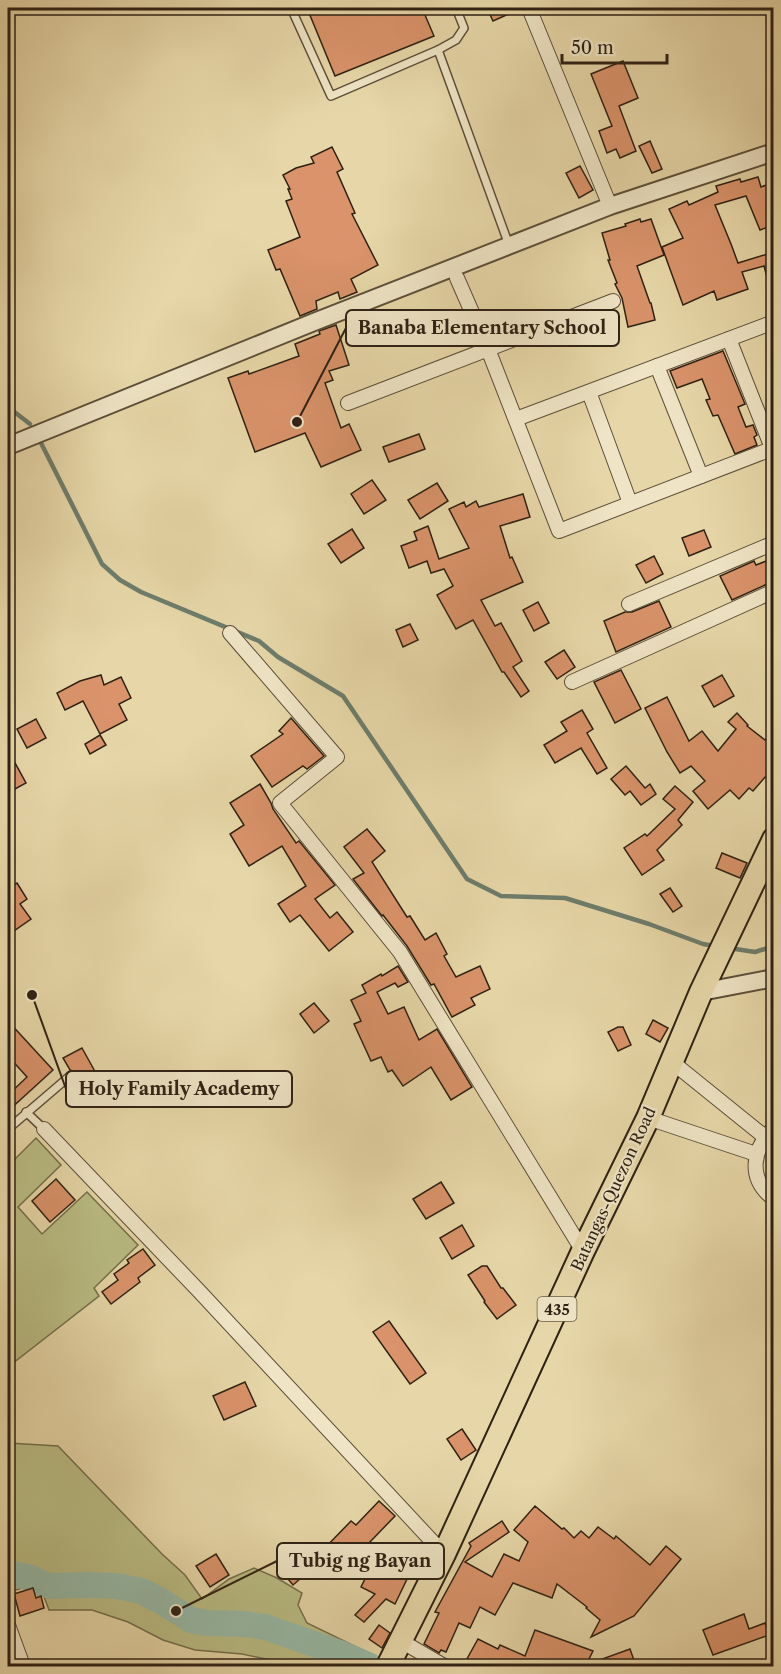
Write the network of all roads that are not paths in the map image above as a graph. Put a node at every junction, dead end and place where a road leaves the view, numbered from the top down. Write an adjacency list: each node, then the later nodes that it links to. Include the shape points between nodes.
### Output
1 (291, 8): 4 (lane, via 331,96)
2 (456, 8): 4 (lane, via 464,28 456,40)
3 (529, 8): 6 (street)
4 (438, 50): 7 (lane)
5 (774, 152): 6 (street)
6 (610, 206): 7 (street)
7 (509, 245): 17 (street)
8 (458, 278): 12 (street)
9 (613, 301): 12 (street)
10 (774, 322): 11 (street)
11 (729, 339): 13 (street); 18 (street)
12 (488, 349): 15 (street); 16 (street)
13 (657, 366): 14 (street); 19 (street)
14 (589, 392): 16 (street); 20 (street)
15 (348, 403)
16 (516, 419): 20 (street, via 559,531)
17 (8, 446)
18 (773, 448): 19 (street)
19 (701, 476): 20 (street)
20 (630, 502)
21 (774, 543): 23 (street)
22 (774, 591): 25 (street)
23 (629, 604)
24 (230, 633): 38 (street, via 337,757 280,803 400,952)
25 (572, 682)
26 (774, 839): 28 (main road, Batangas-Quezon Road / 435)
27 (774, 978): 28 (street)
28 (701, 992): 29 (main road, Batangas-Quezon Road / 435)
29 (672, 1062): 32 (main road, Batangas-Quezon Road / 435); 35 (street)
30 (71, 1075): 31 (lane)
31 (26, 1112): 33 (lane); 34 (lane)
32 (648, 1118): 36 (street); 38 (main road, Batangas-Quezon Road / 435)
33 (8, 1129)
34 (44, 1129): 39 (street)
35 (769, 1133): 36 (street)
36 (756, 1154): 37 (street, via 759,1182)
37 (774, 1199)
38 (583, 1251): 39 (main road, Batangas-Quezon Road / 435)
39 (444, 1554): 41 (main road, Batangas-Quezon Road / 435)
40 (8, 1625): 42 (street)
41 (394, 1654): 43 (street)
42 (23, 1666)
43 (444, 1666)

